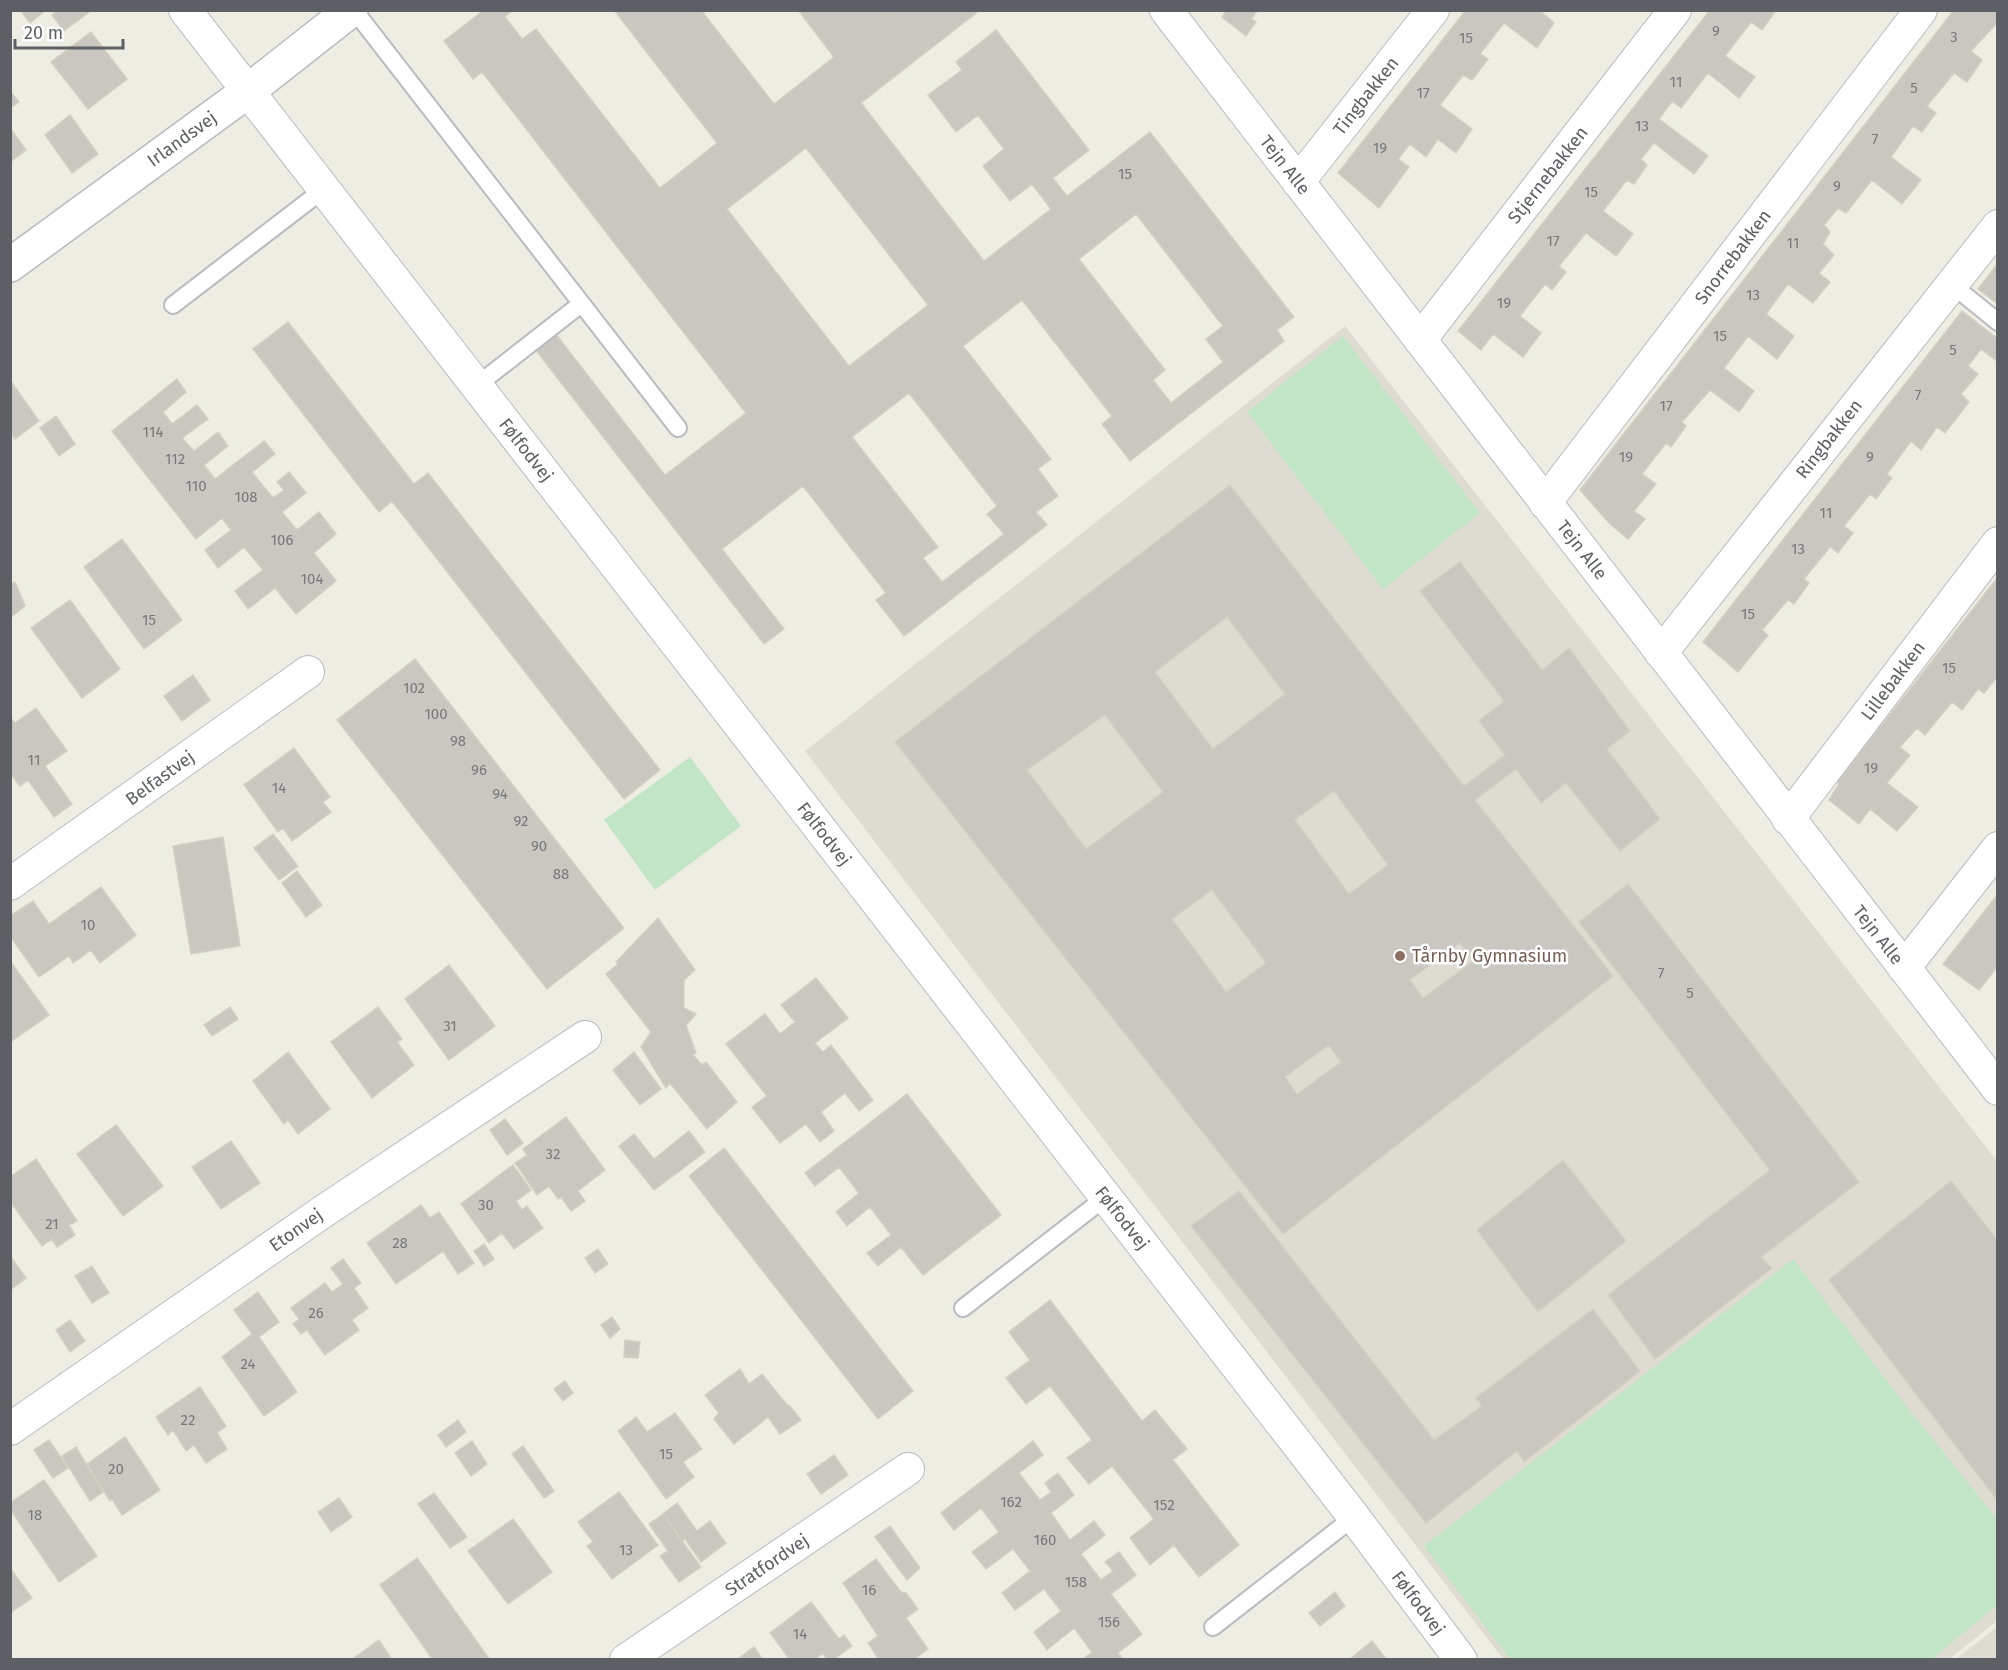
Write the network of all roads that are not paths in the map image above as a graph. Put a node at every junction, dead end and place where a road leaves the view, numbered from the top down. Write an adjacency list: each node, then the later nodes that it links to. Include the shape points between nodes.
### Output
1 (185, 10): 7 (street, Følfodvej)
2 (352, 10): 7 (street, Irlandsvej); 14 (lane)
3 (1433, 10): 8 (street, Tingbakken)
4 (1675, 10): 16 (street, Stjernebakken)
5 (1921, 10): 19 (street, Snorrebakken)
6 (1180, 16): 8 (street, Tejn Alle)
7 (248, 91): 9 (street, Følfodvej); 11 (street, Irlandsvej)
8 (1298, 182): 16 (street, Tejn Alle)
9 (324, 189): 13 (lane); 17 (street, Følfodvej)
10 (1998, 226): 12 (street, Ringbakken)
11 (10, 265)
12 (1951, 284): 15 (lane); 21 (street, Ringbakken)
13 (173, 304)
14 (581, 304): 17 (lane); 18 (lane)
15 (1998, 322)
16 (1420, 340): 19 (street, Tejn Alle)
17 (476, 386): 29 (street, Følfodvej)
18 (678, 428)
19 (1545, 503): 21 (street, Tejn Alle)
20 (1998, 543): 23 (street, Lillebakken)
21 (1661, 652): 23 (street, Tejn Alle)
22 (308, 672): 25 (street, Belfastvej)
23 (1788, 819): 26 (street, Tejn Alle)
24 (1998, 848): 26 (street)
25 (10, 884)
26 (1904, 968): 28 (street, Tejn Alle)
27 (585, 1037): 31 (street, Etonvej, via 321,1213)
28 (1998, 1089)
29 (1106, 1197): 30 (lane); 33 (street, Følfodvej)
30 (963, 1308)
31 (10, 1429)
32 (908, 1469): 35 (street, Stratfordvej)
33 (1354, 1517): 34 (lane); 36 (street, Følfodvej)
34 (1213, 1627)
35 (626, 1659)
36 (1461, 1659)

